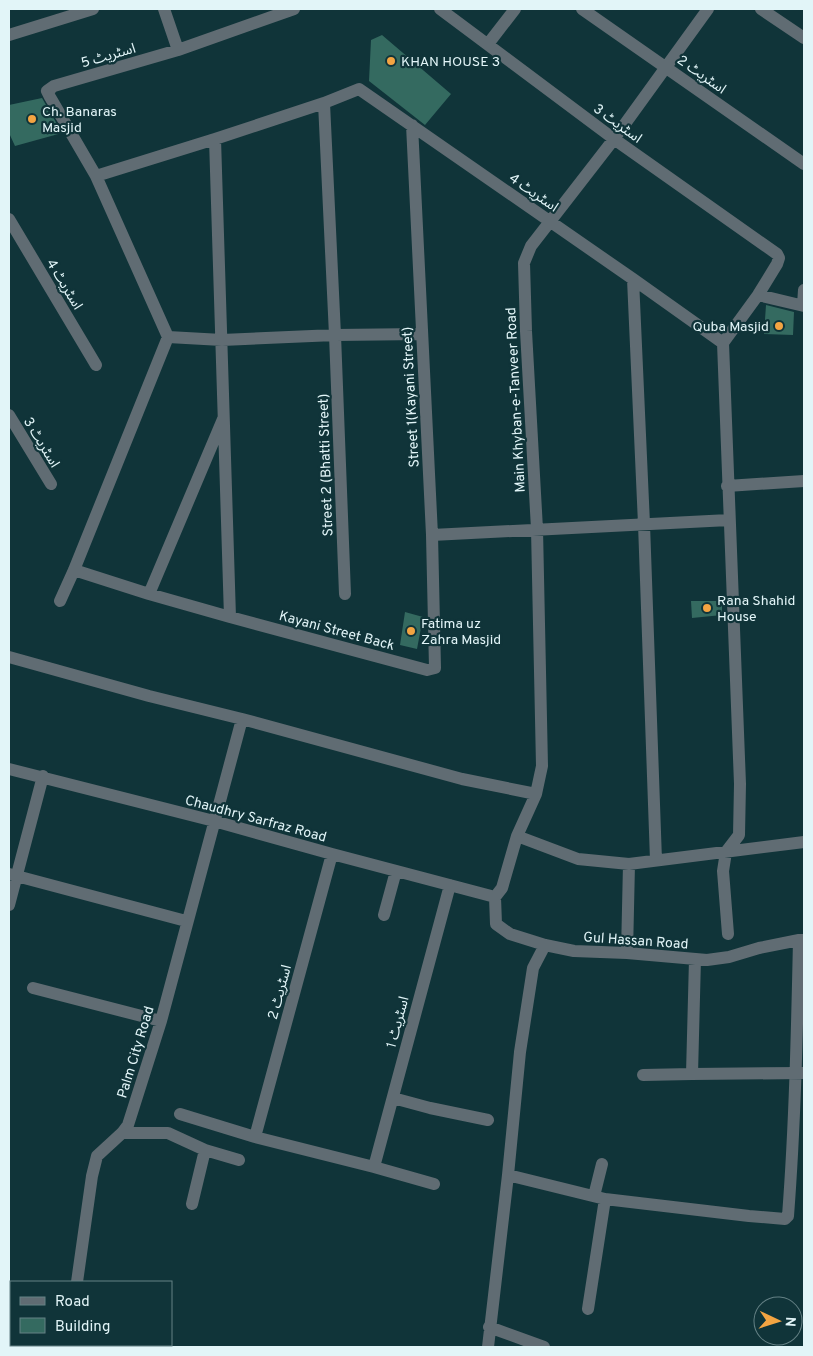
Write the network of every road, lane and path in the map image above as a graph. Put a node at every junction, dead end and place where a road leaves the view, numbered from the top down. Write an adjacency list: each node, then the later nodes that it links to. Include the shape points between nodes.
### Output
1 (93, 9): 9 (street)
2 (164, 9): 12 (street)
3 (294, 9): 12 (street)
4 (440, 9): 11 (street, اسٹریٹ 3)
5 (515, 9): 11 (street)
6 (582, 9): 13 (street, اسٹریٹ 2)
7 (708, 9): 13 (street, Main Khyban-e-Tanveer Road)
8 (761, 9): 10 (street)
9 (9, 35)
10 (804, 38)
11 (488, 44): 16 (street, اسٹریٹ 3)
12 (178, 50): 19 (street, اسٹریٹ 5, via 54,86 47,91)
13 (666, 68): 16 (street, Main Khyban-e-Tanveer Road); 18 (street, اسٹریٹ 2)
14 (324, 103): 15 (street, اسٹریٹ 4, via 359,89); 17 (street); 27 (street, Street 2 (Bhatti Street))
15 (412, 125): 21 (street, اسٹریٹ 4); 26 (street, Street 1(Kayani Street))
16 (614, 139): 21 (street, Main Khyban-e-Tanveer Road); 24 (street, اسٹریٹ 3, via 777,254 777,264)
17 (215, 140): 19 (street); 29 (street)
18 (804, 164)
19 (96, 176): 28 (street)
20 (9, 219): 31 (street, اسٹریٹ 4)
21 (551, 222): 22 (street, اسٹریٹ 4); 39 (street, Main Khyban-e-Tanveer Road, via 531,246 524,263)
22 (634, 280): 30 (street, اسٹریٹ 4); 38 (street)
23 (804, 290): 25 (street)
24 (758, 295): 25 (street); 30 (street)
25 (804, 306)
26 (422, 334): 27 (street); 40 (street, Street 1(Kayani Street))
27 (335, 335): 29 (street); 43 (street, Street 2 (Bhatti Street))
28 (168, 337): 29 (street); 41 (street)
29 (222, 340): 33 (street)
30 (722, 344): 36 (street)
31 (96, 365)
32 (9, 415): 35 (street, اسٹریٹ 3)
33 (225, 415): 42 (street); 45 (street)
34 (804, 481): 36 (street)
35 (50, 484)
36 (727, 486): 37 (street)
37 (729, 520): 38 (street); 55 (street, via 740,784 739,835)
38 (644, 524): 39 (street); 57 (street)
39 (537, 529): 40 (street); 51 (street, Main Khyban-e-Tanveer Road, via 542,766)
40 (432, 535): 47 (street, Street 1(Kayani Street))
41 (74, 570): 42 (street, Kayani Street Back); 44 (street)
42 (149, 594): 45 (street, Kayani Street Back)
43 (345, 594)
44 (60, 601)
45 (230, 617): 47 (street, Kayani Street Back, via 426,670)
46 (9, 657): 48 (street)
47 (435, 668)
48 (242, 719): 51 (street, via 462,779); 52 (street, Palm City Road)
49 (9, 768): 50 (street, Chaudhry Sarfraz Road)
50 (43, 776): 52 (street, Chaudhry Sarfraz Road); 60 (street)
51 (536, 794): 53 (street, Main Khyban-e-Tanveer Road)
52 (214, 821): 56 (street, Chaudhry Sarfraz Road); 65 (street, Palm City Road)
53 (516, 841): 58 (street, via 578,859); 62 (street, Main Khyban-e-Tanveer Road, via 502,888)
54 (804, 842): 55 (street)
55 (726, 852): 57 (street); 66 (street, via 723,871)
56 (332, 854): 59 (street, Chaudhry Sarfraz Road); 80 (street, اسٹریٹ 2)
57 (656, 860): 58 (street)
58 (629, 864): 69 (street)
59 (396, 871): 61 (street, Chaudhry Sarfraz Road); 64 (street)
60 (13, 875): 63 (street); 65 (street)
61 (450, 885): 62 (street, Chaudhry Sarfraz Road); 76 (street, اسٹریٹ 1)
62 (495, 897): 68 (street, Gul Hassan Road, via 496,924 510,934)
63 (9, 904)
64 (384, 915)
65 (186, 921): 72 (street, Palm City Road)
66 (728, 934)
67 (802, 940): 70 (street, Gul Hassan Road, via 729,957); 73 (street)
68 (545, 945): 69 (street, Gul Hassan Road, via 574,951); 85 (street, via 533,968 520,1052)
69 (626, 953): 70 (street, Gul Hassan Road)
70 (695, 959): 74 (street)
71 (33, 988): 72 (street)
72 (161, 1021): 79 (street, Palm City Road, via 128,1125)
73 (800, 1073): 74 (street); 87 (street, via 788,1216 785,1219)
74 (692, 1074): 75 (street)
75 (643, 1075)
76 (393, 1098): 78 (street); 84 (street, اسٹریٹ 1)
77 (180, 1114): 80 (street)
78 (488, 1120)
79 (122, 1133): 81 (street, via 168,1133); 89 (street, Palm City Road, via 97,1156)
80 (254, 1137): 84 (street)
81 (205, 1150): 82 (street); 88 (street)
82 (239, 1160)
83 (602, 1164): 87 (street)
84 (374, 1168): 86 (street)
85 (508, 1174): 87 (street); 91 (street)
86 (434, 1184)
87 (600, 1198): 90 (street)
88 (192, 1204)
89 (77, 1281)
90 (588, 1309)
91 (489, 1327): 92 (street); 93 (street)
92 (488, 1347)
93 (544, 1347)

